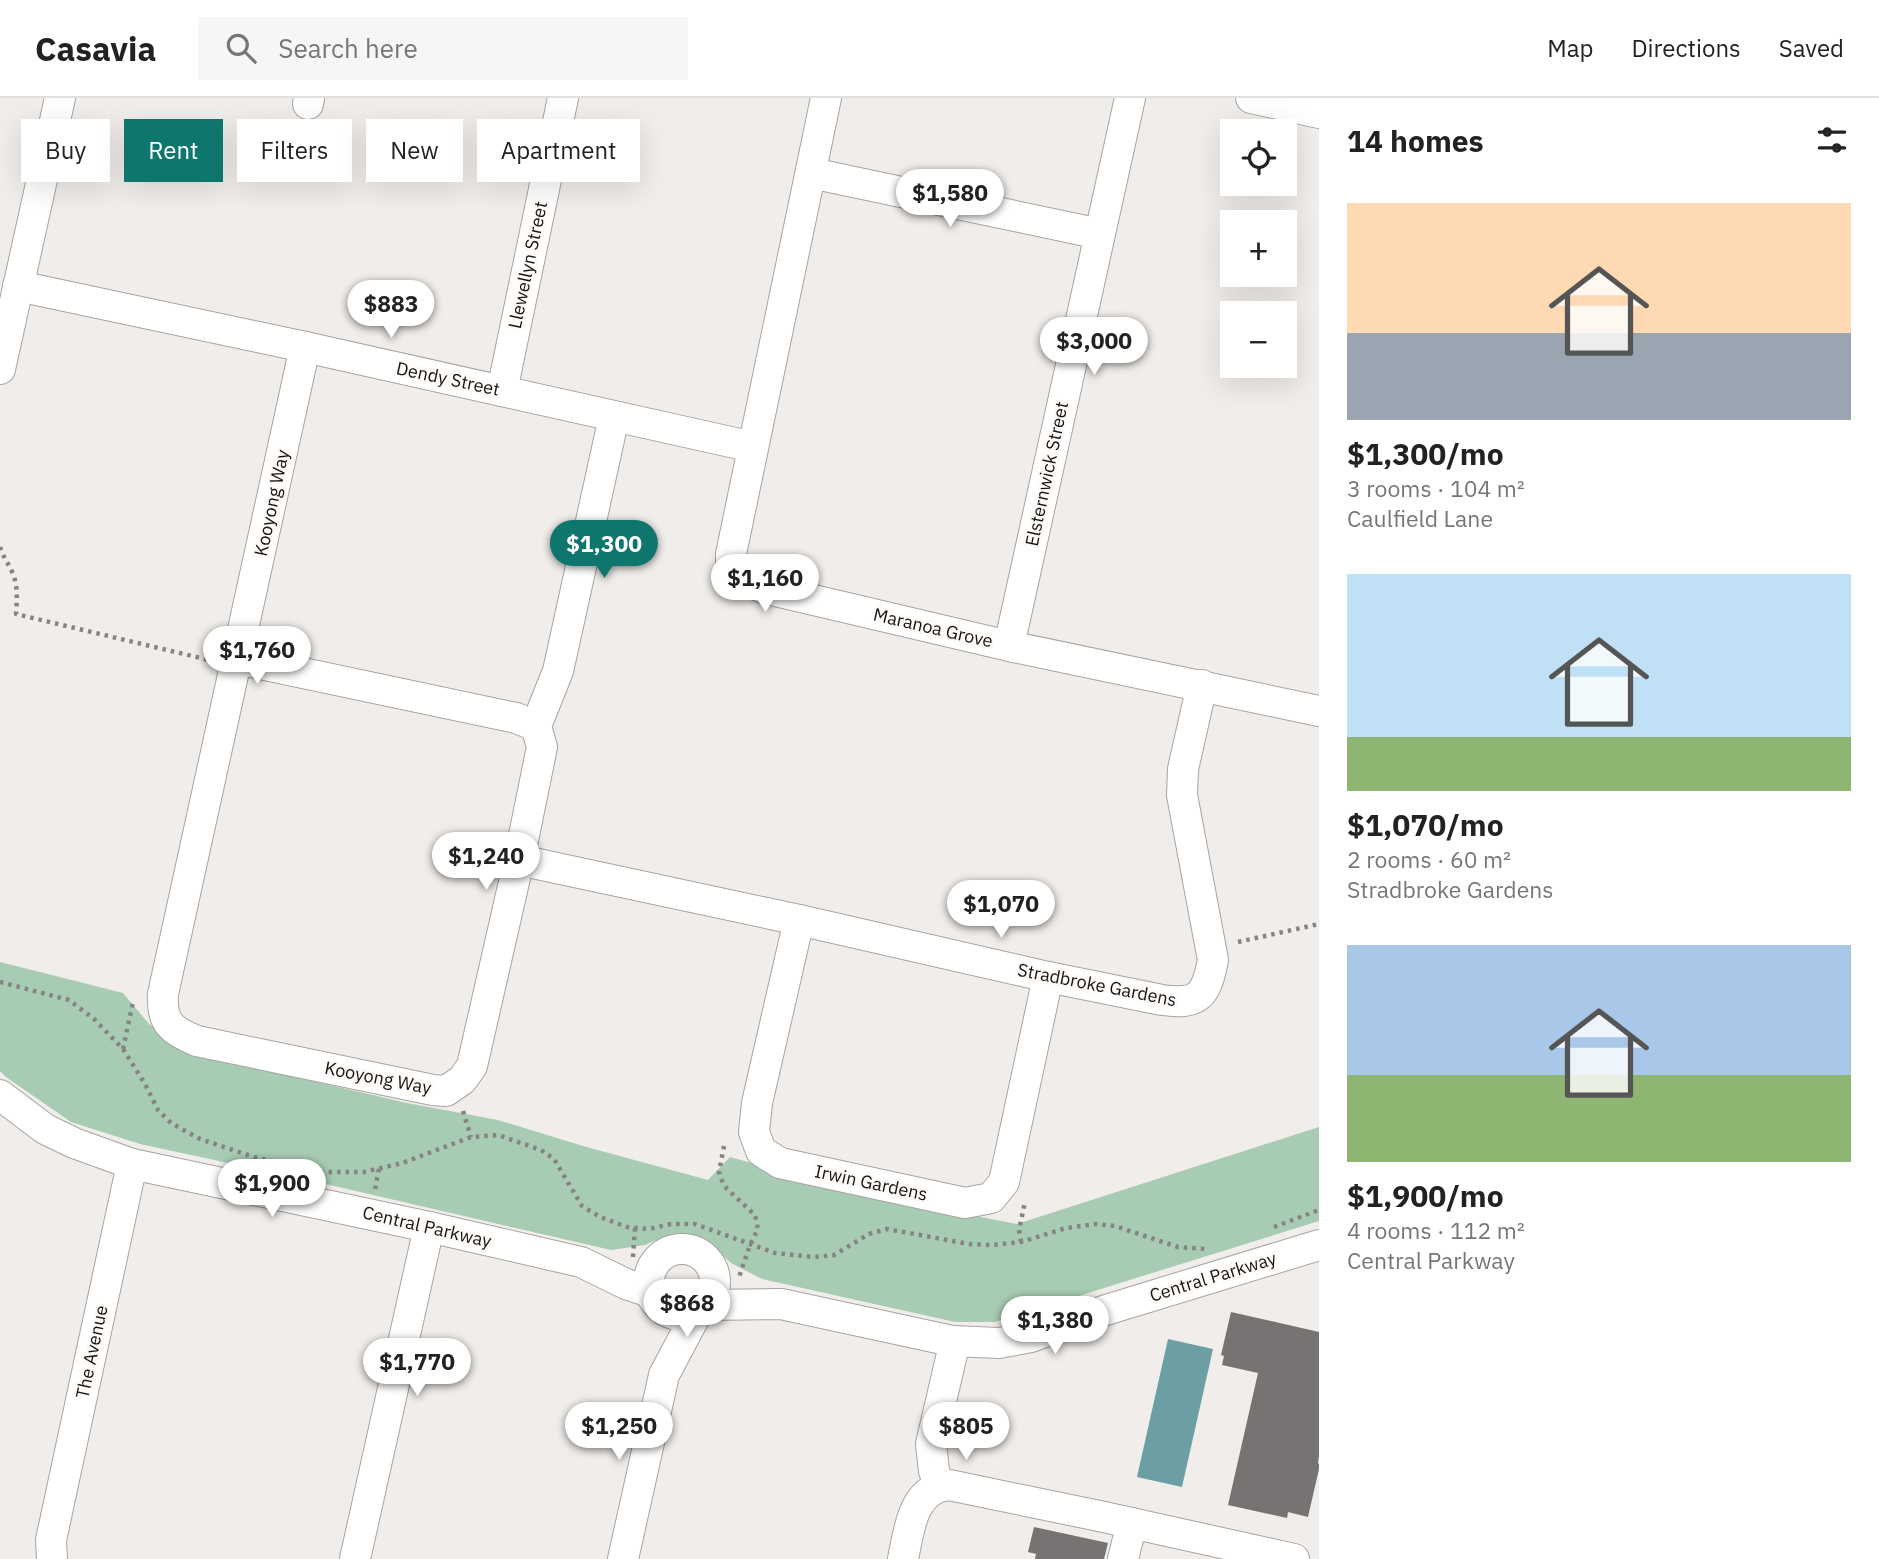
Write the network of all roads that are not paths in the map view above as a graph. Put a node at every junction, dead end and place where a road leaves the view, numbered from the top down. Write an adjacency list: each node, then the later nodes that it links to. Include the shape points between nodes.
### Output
1 (60, 98): 9 (street)
2 (563, 98): 12 (street, Llewellyn Street)
3 (1130, 98): 8 (street, Elsternwick Street)
4 (1251, 98): 6 (street)
5 (827, 99): 7 (street, Maranoa Grove)
6 (1319, 113)
7 (811, 173): 8 (street); 14 (street, Maranoa Grove)
8 (1100, 234): 15 (street, Elsternwick Street)
9 (18, 286): 10 (street, Dendy Street); 11 (street)
10 (305, 347): 12 (street, Dendy Street); 16 (street, Kooyong Way)
11 (0, 369)
12 (502, 391): 13 (street, Dendy Street)
13 (614, 417): 14 (street, Dendy Street); 19 (street, via 558,671)
14 (753, 447): 15 (street, Maranoa Grove, via 731,554 732,566 746,581)
15 (1009, 646): 17 (street, Maranoa Grove)
16 (236, 663): 19 (street, via 516,718); 20 (street, Kooyong Way, via 163,994 167,1023 177,1033 197,1041 446,1091 472,1066)
17 (1202, 685): 18 (street, Maranoa Grove); 22 (street, Stradbroke Gardens, via 1183,769 1182,795 1212,956 1203,991 1193,1000 1177,1002)
18 (1319, 711)
19 (537, 726): 20 (street, Kooyong Way, via 542,747)
20 (519, 860): 21 (street, Stradbroke Gardens)
21 (799, 920): 22 (street, Stradbroke Gardens); 22 (street, Irwin Gardens, via 754,1132 761,1151 780,1163 965,1203 991,1198 1004,1182)
22 (1048, 977)
23 (0, 1095): 24 (street, Central Parkway, via 45,1129)
24 (132, 1164): 25 (street, Central Parkway); 37 (street, The Avenue)
25 (429, 1227): 28 (street, Central Parkway); 38 (street)
26 (1319, 1245): 33 (street, Central Parkway, via 1031,1337 999,1343)
27 (646, 1259): 28 (street, Central Parkway); 29 (street, Central Parkway, via 689,1249); 30 (street)
28 (581, 1262): 30 (street, Central Parkway)
29 (725, 1275): 31 (street, Central Parkway); 32 (street, via 715,1278 715,1288)
30 (654, 1299): 32 (street, Central Parkway, via 667,1312 678,1315); 34 (street)
31 (781, 1304): 32 (street, Central Parkway); 33 (street, Central Parkway)
32 (702, 1308): 34 (street)
33 (955, 1341): 35 (street, via 932,1444)
34 (664, 1375): 39 (street)
35 (940, 1486): 36 (street); 40 (street, via 921,1500 913,1514)
36 (1118, 1520): 41 (street); 42 (street)
37 (47, 1553)
38 (355, 1559)
39 (623, 1559)
40 (903, 1559)
41 (1124, 1559)
42 (1294, 1559)

